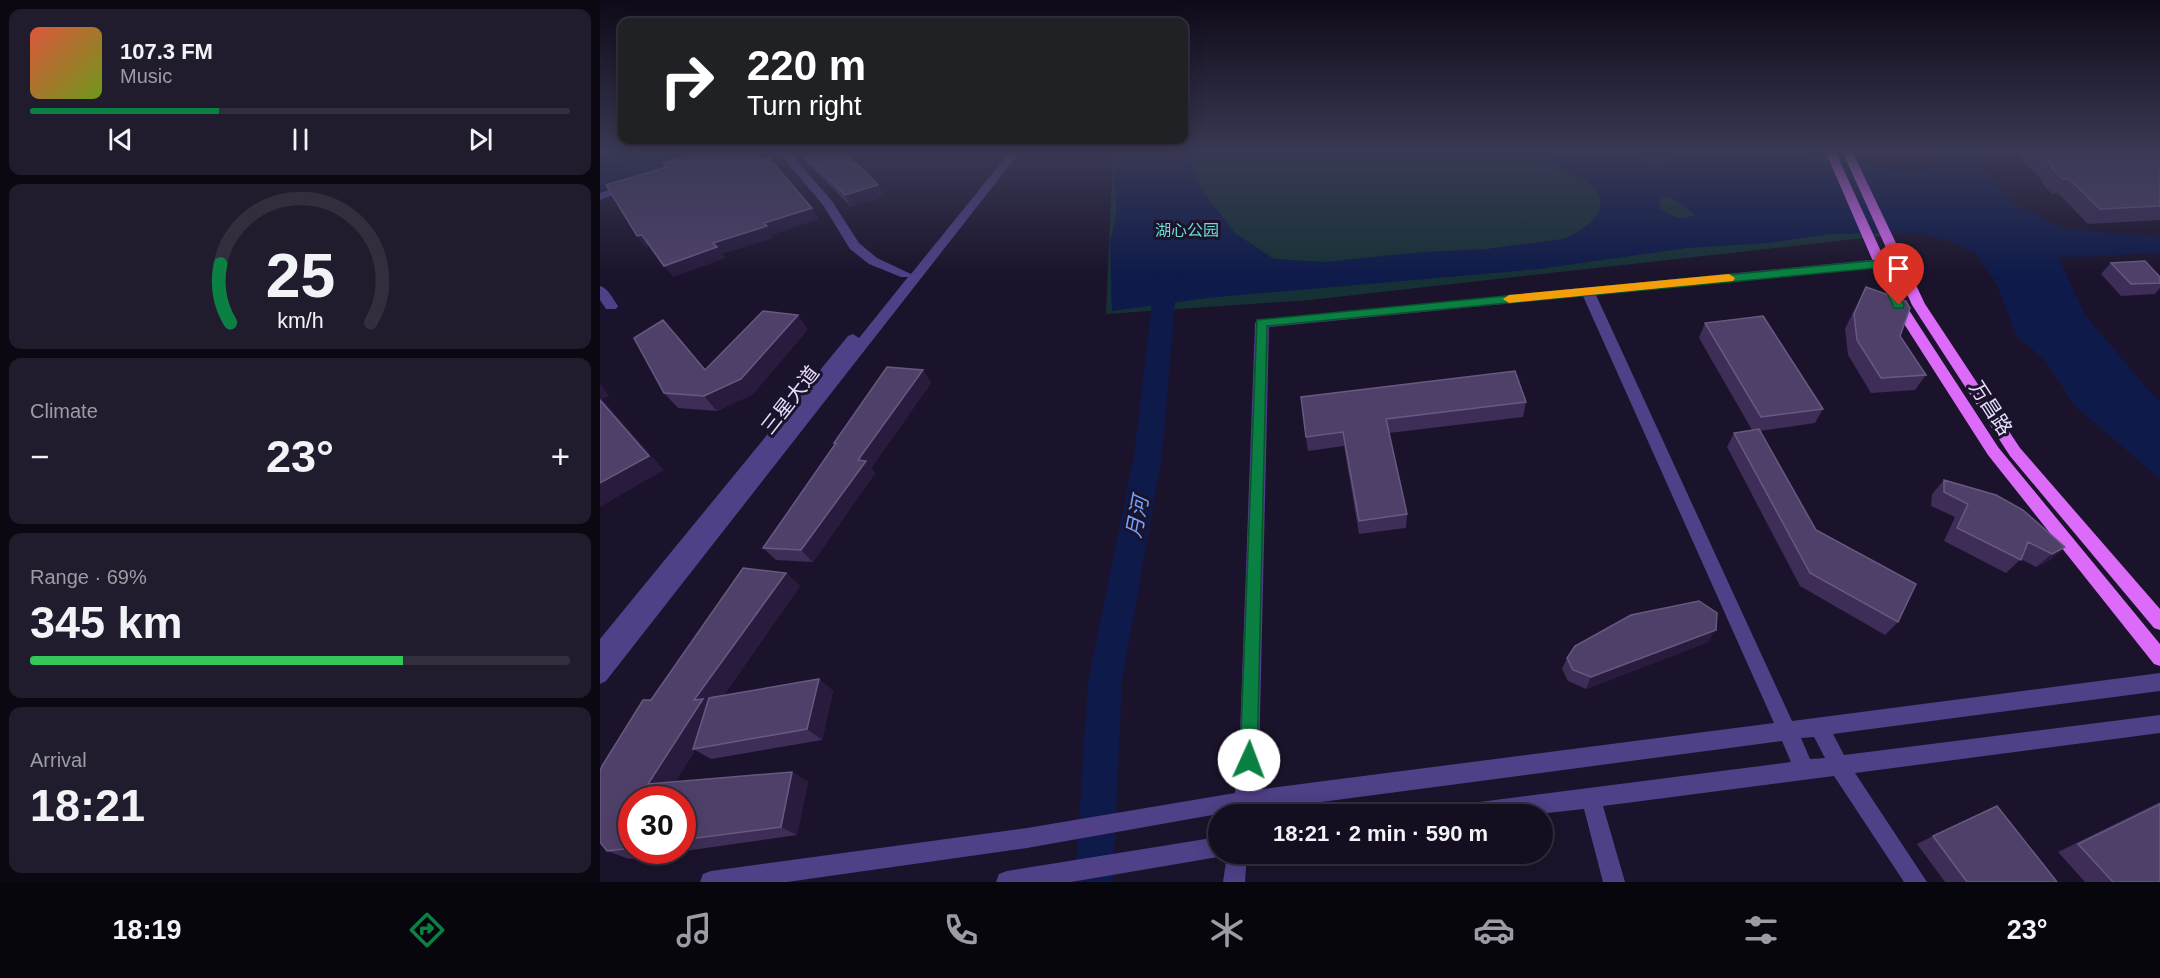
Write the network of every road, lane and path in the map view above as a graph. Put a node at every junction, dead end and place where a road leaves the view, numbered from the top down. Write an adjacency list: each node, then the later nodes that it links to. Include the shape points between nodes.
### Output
1 (821, 194): 7 (street, via 854,246 873,261)
2 (970, 194): 7 (street, 三星大道)
3 (981, 194): 14 (street, 三星大道)
4 (1849, 194): 6 (main road, 万昌路)
5 (1867, 194): 11 (main road, 万昌路, via 1919,305 2015,452)
6 (1876, 257): 9 (street); 13 (main road, 万昌路, via 1899,305 1994,451)
7 (905, 274): 12 (street, 三星大道)
8 (600, 290): 10 (street)
9 (1588, 292): 18 (street); 22 (street, via 1262,323 1249,760)
10 (610, 306)
11 (2160, 622)
12 (600, 653)
13 (2160, 658)
14 (600, 675)
15 (2160, 682): 17 (street)
16 (2160, 724): 19 (street)
17 (1820, 728): 18 (street); 19 (street)
18 (1788, 732): 20 (street); 23 (street)
19 (1839, 766): 20 (street); 32 (street)
20 (1805, 770): 21 (street)
21 (1591, 798): 24 (street); 31 (street)
22 (1244, 804)
23 (1272, 804)
24 (1543, 804)
25 (1208, 809): 29 (street)
26 (1208, 849): 28 (street)
27 (1237, 864): 30 (street)
28 (1015, 881)
29 (711, 882)
30 (1234, 882)
31 (1614, 882)
32 (1916, 882)

